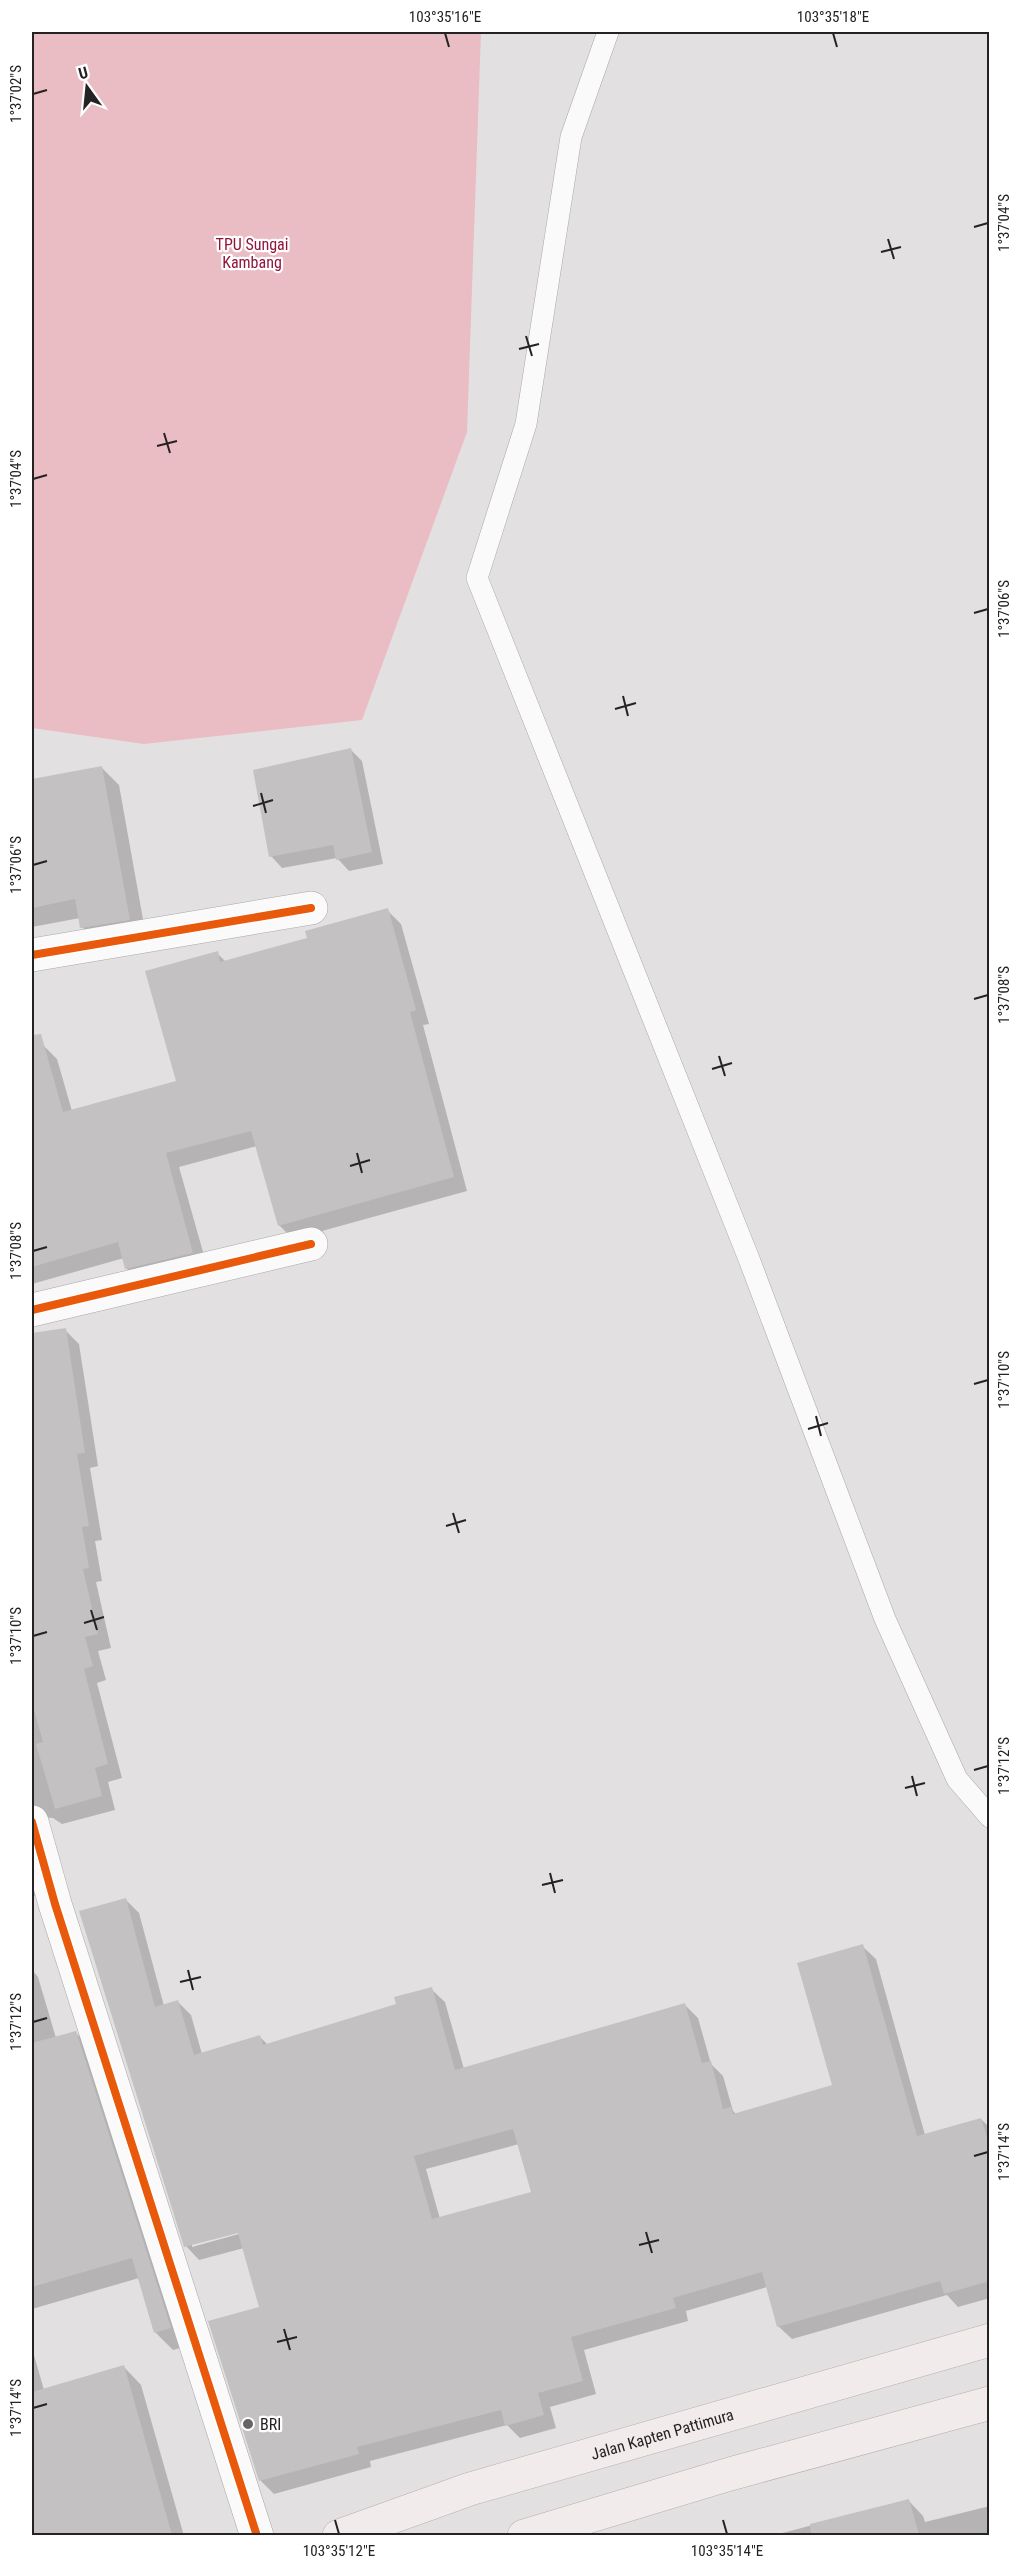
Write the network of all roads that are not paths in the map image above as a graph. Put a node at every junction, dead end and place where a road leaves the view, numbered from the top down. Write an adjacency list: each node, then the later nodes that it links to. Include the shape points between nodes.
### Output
1 (608, 32): 6 (lane, via 571,137 526,424 477,578 748,1259 885,1619 957,1779)
2 (311, 908): 3 (street)
3 (32, 955)
4 (311, 1244): 5 (street)
5 (32, 1310)
6 (990, 1817)
7 (35, 1837): 10 (street)
8 (990, 2340): 11 (main road, Jalan Kapten Pattimura, via 470,2489)
9 (990, 2403): 12 (main road)
10 (257, 2535)
11 (339, 2535)
12 (524, 2535)

